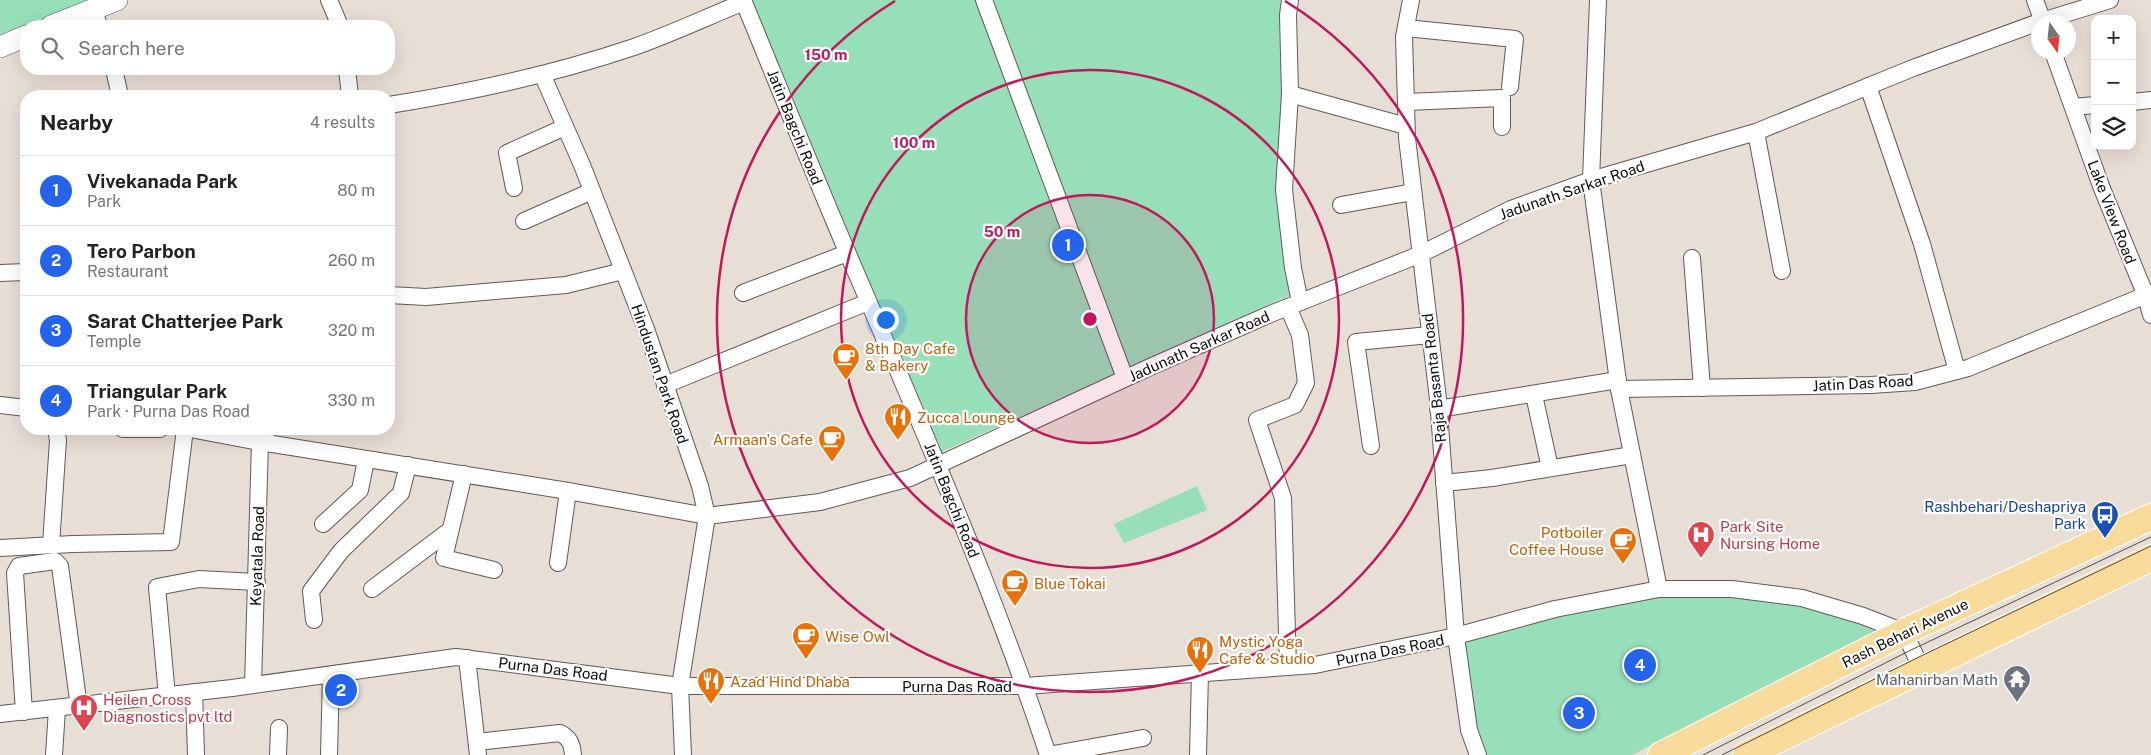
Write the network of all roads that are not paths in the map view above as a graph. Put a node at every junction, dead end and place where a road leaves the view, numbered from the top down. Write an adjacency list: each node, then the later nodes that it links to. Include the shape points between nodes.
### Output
1 (117, 0): 12 (street)
2 (329, 0): 13 (street)
3 (984, 0): 58 (street)
4 (1290, 0): 26 (street)
5 (1411, 0): 15 (street, Raja Basanta Road)
6 (1598, 0): 37 (street)
7 (2035, 0): 10 (street)
8 (2110, 0): 11 (street, Jadunath Sarkar Road)
9 (743, 1): 19 (street, via 634,46); 43 (street, Jatin Bagchi Road)
10 (2040, 15)
11 (2064, 15)
12 (97, 18)
13 (337, 20)
14 (2031, 26): 22 (street, Jadunath Sarkar Road)
15 (1406, 28): 23 (street, via 1515,38); 28 (street, Raja Basanta Road)
16 (20, 39): 17 (street)
17 (0, 47)
18 (2056, 60): 32 (street, Lake View Road)
19 (542, 74): 30 (street, via 438,98); 34 (street, Hindustan Park Road)
20 (115, 75): 24 (street)
21 (347, 75): 25 (street)
22 (1868, 86): 36 (street, Jadunath Sarkar Road); 57 (street, via 1922,244)
23 (1510, 87)
24 (119, 90)
25 (349, 90)
26 (1290, 94): 33 (street); 54 (street, via 1284,190)
27 (2151, 100): 29 (street)
28 (1406, 102): 33 (street, Raja Basanta Road); 35 (street, via 1502,98)
29 (2136, 102)
30 (395, 104)
31 (2091, 105): 32 (street)
32 (2073, 107): 52 (street, Lake View Road, via 2101,186)
33 (1406, 126): 40 (street, Raja Basanta Road)
34 (565, 127): 38 (street, via 507,153); 39 (street, Hindustan Park Road)
35 (1502, 127)
36 (1756, 132): 37 (street, Jadunath Sarkar Road); 47 (street)
37 (1591, 180): 44 (street, Jadunath Sarkar Road, via 1511,209); 59 (street)
38 (514, 188)
39 (592, 191): 42 (street); 46 (street, Hindustan Park Road)
40 (1414, 192): 41 (street); 44 (street, Raja Basanta Road)
41 (1341, 205)
42 (524, 221)
43 (848, 253): 50 (street); 53 (street, Jatin Bagchi Road)
44 (1421, 254): 54 (street, Jadunath Sarkar Road); 56 (street, Raja Basanta Road)
45 (1692, 258): 61 (street)
46 (623, 270): 51 (street, via 566,285 426,297); 60 (street, Hindustan Park Road)
47 (1782, 271)
48 (20, 272): 49 (street)
49 (0, 273)
50 (742, 293)
51 (395, 295)
52 (2148, 295): 55 (street, Lake View Road); 57 (street, Jatin Das Road)
53 (868, 302): 60 (street); 72 (street, Jatin Bagchi Road)
54 (1294, 304): 58 (street, Jadunath Sarkar Road); 94 (street, via 1306,383 1295,405 1257,420 1283,498)
55 (2151, 314)
56 (1430, 335): 65 (street, Raja Basanta Road); 69 (street, via 1356,342)
57 (1957, 371): 61 (street, Jatin Das Road, via 1906,382)
58 (1126, 378): 72 (street, Jadunath Sarkar Road)
59 (1619, 384): 61 (street, Jatin Das Road); 62 (street, Jatin Das Road); 70 (street)
60 (665, 385): 78 (street, Hindustan Park Road)
61 (1702, 388)
62 (1534, 395): 65 (street, Jatin Das Road); 74 (street)
63 (0, 406): 64 (street)
64 (20, 408)
65 (1438, 409): 76 (street, Raja Basanta Road)
66 (57, 435): 82 (street)
67 (184, 435): 82 (street, via 171,542)
68 (264, 436): 71 (street, Jadunath Sarkar Road); 87 (street, Keyatala Road)
69 (1370, 446)
70 (1632, 456): 74 (street); 89 (street)
71 (366, 460): 73 (street, Jadunath Sarkar Road); 80 (street, via 360,490)
72 (939, 465): 78 (street, Jadunath Sarkar Road, via 910,478 820,502); 100 (street, Jatin Bagchi Road)
73 (408, 466): 75 (street, Jadunath Sarkar Road); 90 (street, via 401,493 341,551 311,591)
74 (1550, 468): 76 (street)
75 (464, 474): 77 (street, Jadunath Sarkar Road); 81 (street)
76 (1444, 483): 92 (street, Raja Basanta Road)
77 (568, 491): 78 (street, Jadunath Sarkar Road); 85 (street)
78 (707, 516): 99 (street, Hindustan Park Road)
79 (2151, 517): 91 (main road, Rash Behari Avenue)
80 (323, 524)
81 (449, 531): 86 (street, via 444,558); 88 (street)
82 (51, 545): 83 (street)
83 (0, 548)
84 (2151, 558): 95 (main road)
85 (558, 563)
86 (494, 570)
87 (257, 582): 98 (street, Keyatala Road); 102 (street, via 199,579 157,587)
88 (372, 589)
89 (1659, 590): 91 (street, Purna Das Road, via 1732,589 1802,598 1864,616); 92 (street, Purna Das Road, via 1555,609)
90 (314, 620)
91 (1904, 632): 95 (street); 119 (main road, Rash Behari Avenue)
92 (1456, 636): 94 (street, Purna Das Road, via 1316,665); 118 (street, Raja Basanta Road, via 1469,730)
93 (467, 658): 97 (street, Purna Das Road); 99 (street, Purna Das Road); 109 (street)
94 (1288, 667): 96 (street, Purna Das Road)
95 (1922, 669): 120 (main road)
96 (1200, 673): 100 (street, Purna Das Road); 117 (street)
97 (331, 674): 98 (street, Purna Das Road); 113 (street)
98 (253, 685): 101 (street, Purna Das Road)
99 (680, 686): 100 (street, Purna Das Road); 115 (street, Hindustan Park Road)
100 (1025, 686): 116 (street, Jatin Bagchi Road)
101 (194, 692): 102 (street, Purna Das Road); 111 (street)
102 (168, 696): 103 (street, Purna Das Road)
103 (79, 707): 104 (street, Purna Das Road); 105 (street, via 60,566 55,561 19,566 15,573)
104 (57, 709): 105 (street, Purna Das Road); 110 (street)
105 (24, 712): 106 (street, Purna Das Road)
106 (0, 714)
107 (279, 728): 112 (street)
108 (1142, 738): 116 (street)
109 (478, 749): 114 (street, via 560,733 568,737)
110 (54, 755)
111 (196, 755)
112 (278, 755)
113 (329, 755)
114 (573, 755)
115 (683, 755)
116 (1048, 755)
117 (1198, 755)
118 (1478, 755)
119 (1661, 755)
120 (1746, 755)

